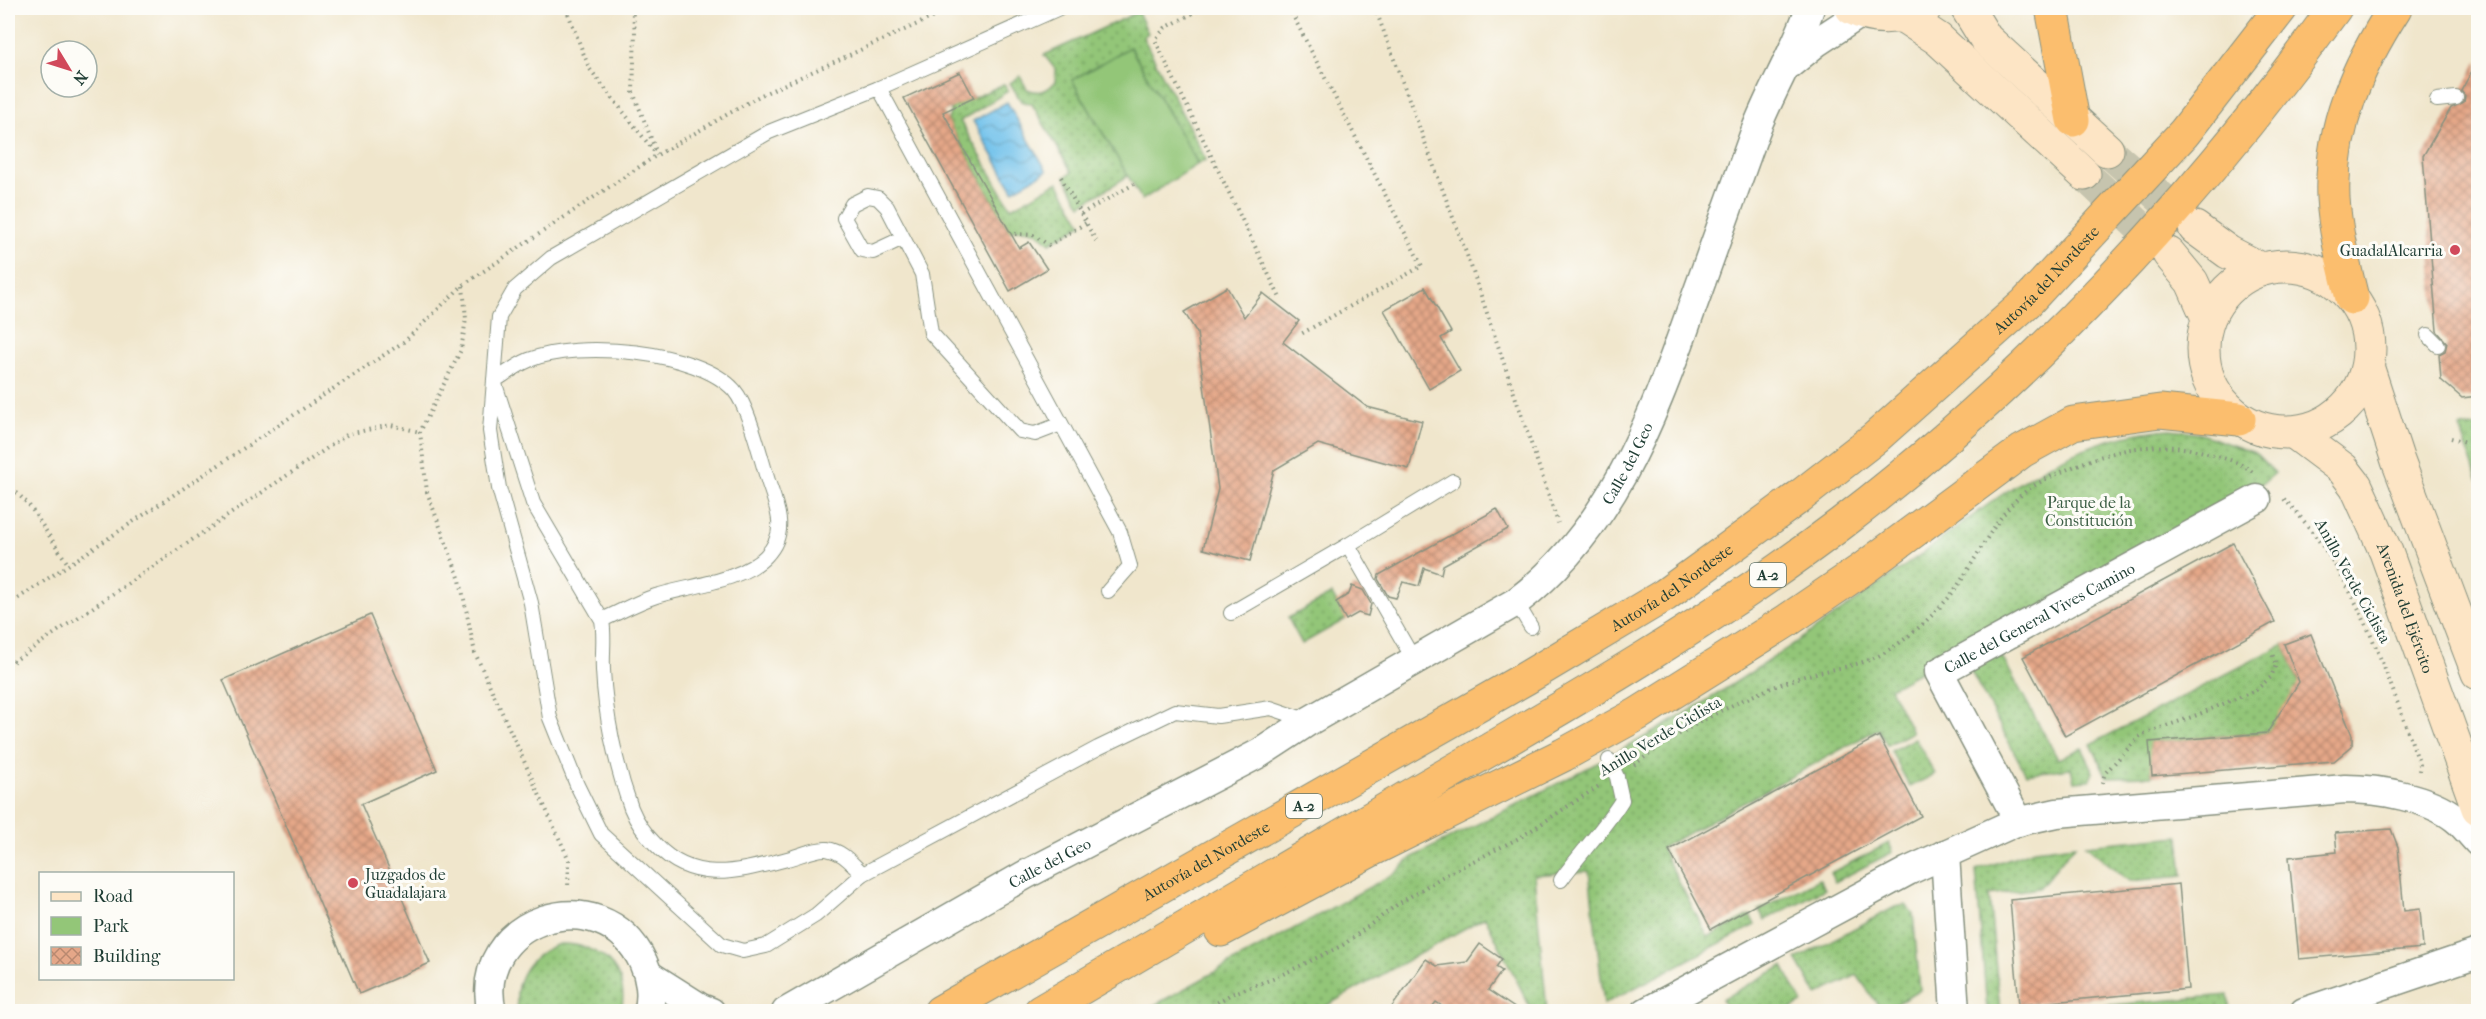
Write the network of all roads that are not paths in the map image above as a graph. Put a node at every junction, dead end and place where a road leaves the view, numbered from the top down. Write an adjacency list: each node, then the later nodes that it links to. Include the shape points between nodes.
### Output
1 (1059, 8): 12 (lane)
2 (1810, 8): 11 (street, Calle del Geo)
3 (1967, 8): 15 (main road, via 1986,39)
4 (2052, 8): 15 (highway)
5 (2256, 8): 33 (highway, via 2120,174 2014,287)
6 (2281, 8): 33 (highway, Autovía del Nordeste / A-2, via 2184,133 2026,303 1875,438)
7 (2335, 8): 50 (highway, A-2, via 2262,104 2122,266 2057,334 1912,466 1841,523 1687,630 1545,717)
8 (2395, 8): 22 (highway, via 2364,60 2338,128 2333,197 2337,236)
9 (1856, 10): 10 (main road, via 1882,18); 11 (street, Calle del Geo)
10 (1915, 12): 17 (main road, via 1938,39)
11 (1779, 74): 34 (street, Calle del Geo, via 1660,397 1630,463 1568,555 1546,579)
12 (879, 88): 25 (lane, via 769,132 551,258 515,289 498,317); 27 (lane)
13 (2456, 98): 14 (lane)
14 (2437, 100)
15 (2073, 120): 16 (main road)
16 (2107, 150)
17 (2085, 174)
18 (2194, 228): 21 (main road)
19 (903, 238): 19 (lane, via 878,198 868,196 852,204 844,218 862,250 873,252); 27 (lane, via 922,274 931,333 1020,430 1035,434)
20 (2169, 254): 23 (main road, via 2192,282)
21 (2261, 269): 22 (main road, via 2302,267 2321,273); 23 (main road, via 2221,297)
22 (2352, 298): 24 (main road, via 2368,331)
23 (2208, 318): 26 (main road, via 2203,352 2210,385 2222,404)
24 (2368, 369): 28 (main road, via 2353,399 2339,415 2319,427); 39 (main road, via 2398,461)
25 (494, 381): 36 (lane, via 533,502); 36 (lane, via 529,360 560,352 621,350 674,359 709,372 734,391 750,423 780,518 779,537 766,556 743,572 654,597); 46 (lane, via 490,431 499,488 531,603 550,718 601,834 722,945 743,951 766,946 816,915)
26 (2239, 419): 28 (main road, via 2274,433); 50 (highway, via 2160,411 2073,423 2022,451 1788,620 1638,714 1231,925)
27 (1061, 424): 32 (lane, via 1120,532 1130,566)
28 (2295, 433): 42 (main road, Avenida del Ejército, via 2343,469 2356,486 2386,552)
29 (1453, 481): 31 (lane)
30 (2265, 489): 43 (street, Calle del General Vives Camino, via 1939,672)
31 (1348, 545): 35 (lane); 38 (lane)
32 (1108, 591)
33 (1665, 595): 55 (highway, Autovía del Nordeste / A-2)
34 (1516, 602): 37 (lane); 38 (street, Calle del Geo)
35 (1232, 613)
36 (602, 621): 46 (lane, via 603,670 614,747 632,809 643,831 662,851 688,869 714,873 753,868 824,849 843,853)
37 (1532, 627)
38 (1414, 660): 40 (street, Calle del Geo)
39 (2478, 673)
40 (1309, 721): 46 (lane, via 1271,708 1218,716 1175,711); 54 (street, Calle del Geo, via 1260,753 1025,875)
41 (1609, 760): 47 (lane, via 1622,800 1604,829)
42 (2478, 808)
43 (2019, 822): 44 (street, via 2094,809 2378,789 2416,800 2455,818); 45 (street)
44 (2478, 842)
45 (1945, 854): 57 (street); 58 (street)
46 (863, 874)
47 (1561, 880)
48 (2478, 953): 59 (street)
49 (649, 975): 51 (street, via 636,948 615,927 588,915 558,914 530,924 507,944 493,970 489,999); 52 (street); 53 (street)
50 (1078, 990): 56 (highway, A-2)
51 (492, 1011)
52 (648, 1011)
53 (711, 1011)
54 (786, 1011)
55 (940, 1011)
56 (1040, 1011)
57 (1646, 1011)
58 (1954, 1011)
59 (2304, 1011)

